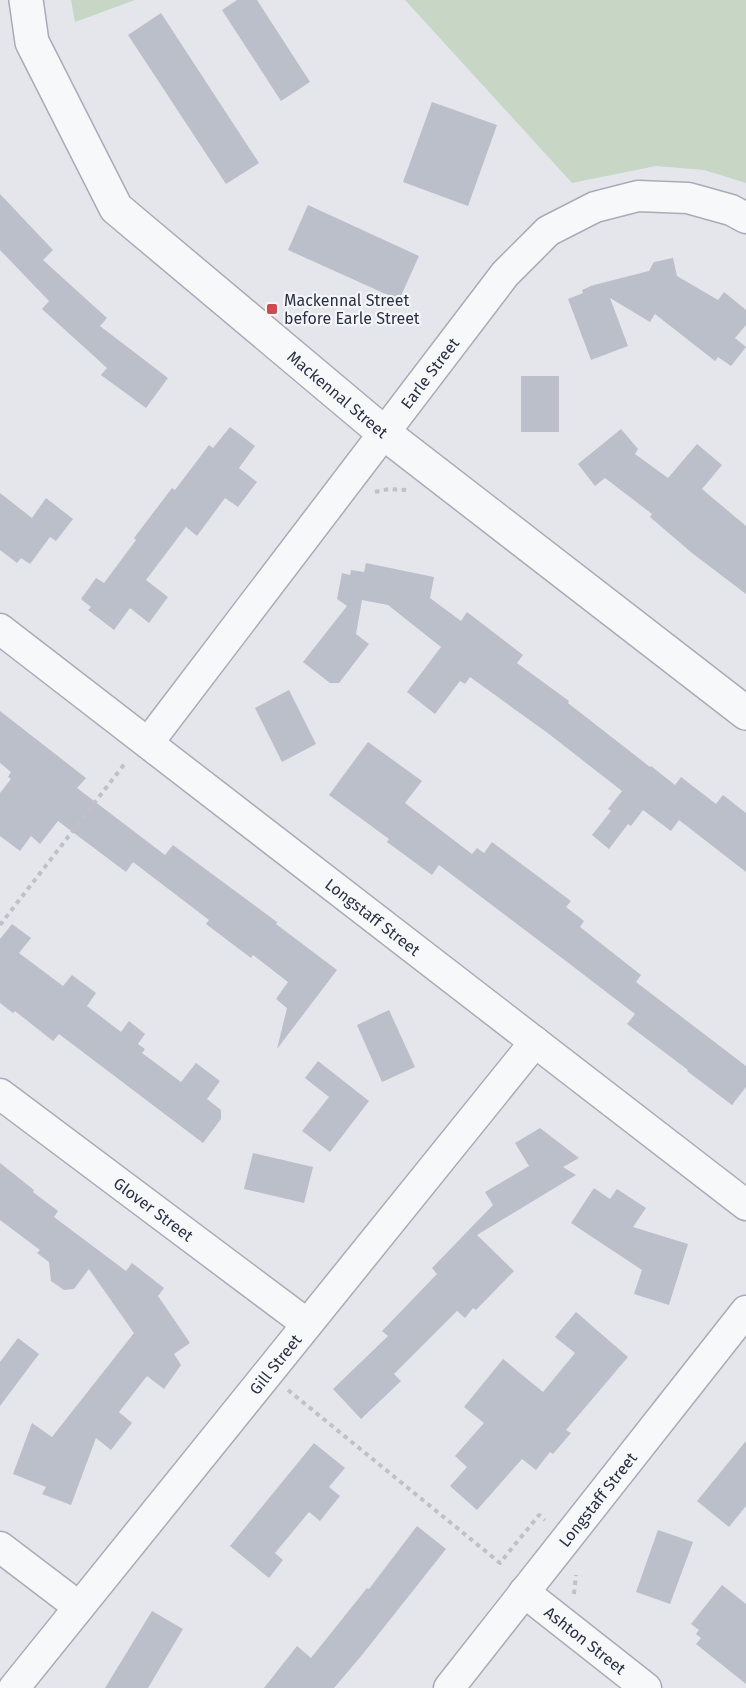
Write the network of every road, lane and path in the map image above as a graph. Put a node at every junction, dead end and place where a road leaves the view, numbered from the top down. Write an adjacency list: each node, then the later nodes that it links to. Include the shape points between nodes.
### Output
1 (26, 0): 3 (street, Mackennal Street, via 32,42 116,208)
2 (746, 218): 3 (street, Earle Street, via 688,198 638,196 595,207 548,231 505,274)
3 (384, 433): 5 (street, Mackennal Street); 6 (street, Earle Street)
4 (0, 629): 6 (street, Longstaff Street)
5 (746, 713)
6 (137, 752): 7 (path); 8 (street, Longstaff Street)
7 (0, 925)
8 (535, 1042): 10 (street, Longstaff Street); 12 (street, Gill Street)
9 (0, 1094): 12 (street, Glover Street)
10 (746, 1205)
11 (746, 1311): 14 (street, Longstaff Street)
12 (307, 1324): 13 (street, Gill Street)
13 (268, 1373): 14 (path, via 500,1563 539,1515); 18 (street, Gill Street)
14 (567, 1538): 16 (street, Longstaff Street); 17 (path, via 586,1557 577,1571)
15 (0, 1547): 18 (street)
16 (524, 1592): 20 (street, Longstaff Street); 21 (street, Ashton Street)
17 (573, 1597)
18 (79, 1607): 19 (street, Gill Street)
19 (14, 1688)
20 (449, 1688)
21 (646, 1688)

